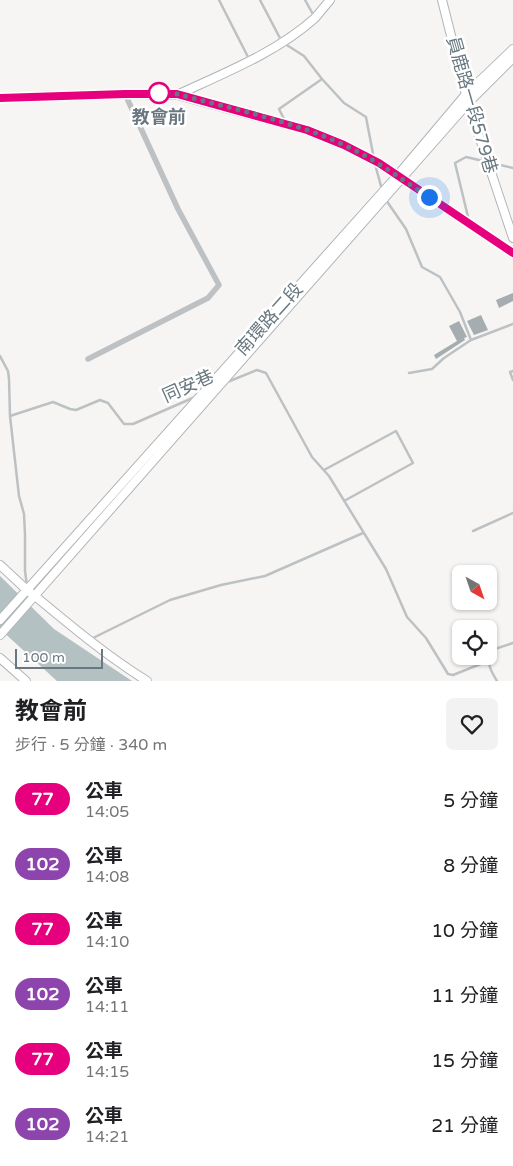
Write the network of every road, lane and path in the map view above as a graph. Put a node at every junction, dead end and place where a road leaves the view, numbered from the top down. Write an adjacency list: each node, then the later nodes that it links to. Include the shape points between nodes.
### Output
1 (219, 0): 10 (lane)
2 (260, 0): 7 (lane)
3 (305, 0): 6 (lane)
4 (330, 0): 6 (street)
5 (442, 0): 12 (street, 員鹿路一段579巷)
6 (315, 17): 7 (street)
7 (282, 42): 10 (street); 11 (lane, via 304,56)
8 (513, 48): 12 (street, 南環路二段)
9 (513, 58): 16 (street, 南環路二段)
10 (250, 60): 14 (street)
11 (322, 79): 17 (lane, via 279,109); 18 (lane, via 344,103 366,117)
12 (467, 93): 16 (street, 員鹿路一段579巷); 21 (street, 南環路二段)
13 (125, 94): 14 (street); 15 (street); 29 (street, via 178,209 218,285 208,298)
14 (177, 94): 17 (street)
15 (0, 98)
16 (468, 103): 19 (street, 員鹿路一段579巷); 21 (street, 南環路二段)
17 (287, 125): 18 (street, via 307,130)
18 (374, 160): 21 (street); 22 (lane)
19 (488, 164): 20 (lane); 23 (lane, via 466,157 455,163); 24 (street, 員鹿路一段579巷)
20 (513, 168)
21 (399, 178): 22 (street, 南環路二段); 23 (street)
22 (384, 195): 27 (lane, via 406,230 422,267 440,278 460,312); 33 (street, 南環路二段); 34 (street, 南環路二段)
23 (470, 224): 25 (street)
24 (513, 238)
25 (513, 253)
26 (513, 324): 27 (lane)
27 (471, 340): 31 (lane, via 432,369)
28 (0, 356): 35 (lane, via 8,371)
29 (88, 359)
30 (513, 371): 32 (lane, via 510,372)
31 (409, 373)
32 (513, 380)
33 (221, 384): 34 (lane, 同安巷); 36 (lane, 同安巷, via 257,370 266,373 312,457); 43 (street, 南環路二段)
34 (200, 395): 35 (lane, 同安巷, via 133,424 124,424 108,402 100,400 76,410 53,402); 42 (street, 南環路二段)
35 (10, 416): 42 (lane, via 24,514)
36 (324, 470): 37 (lane, 同安巷); 37 (lane, via 396,431 413,463)
37 (344, 501): 40 (lane, 同安巷)
38 (513, 513): 39 (lane)
39 (473, 532)
40 (363, 533): 46 (lane, via 265,576 170,600); 50 (lane, 同安巷, via 386,569 407,617 426,638 448,674)
41 (0, 565): 42 (street)
42 (25, 593): 43 (street); 44 (street, 南環路二段)
43 (33, 598): 45 (street, 南環路二段); 46 (street)
44 (0, 620)
45 (0, 634)
46 (89, 641): 53 (street)
47 (513, 643): 48 (lane)
48 (497, 648)
49 (0, 658): 52 (street)
50 (478, 665)
51 (489, 665): 54 (lane)
52 (26, 681)
53 (147, 681)
54 (497, 681)

